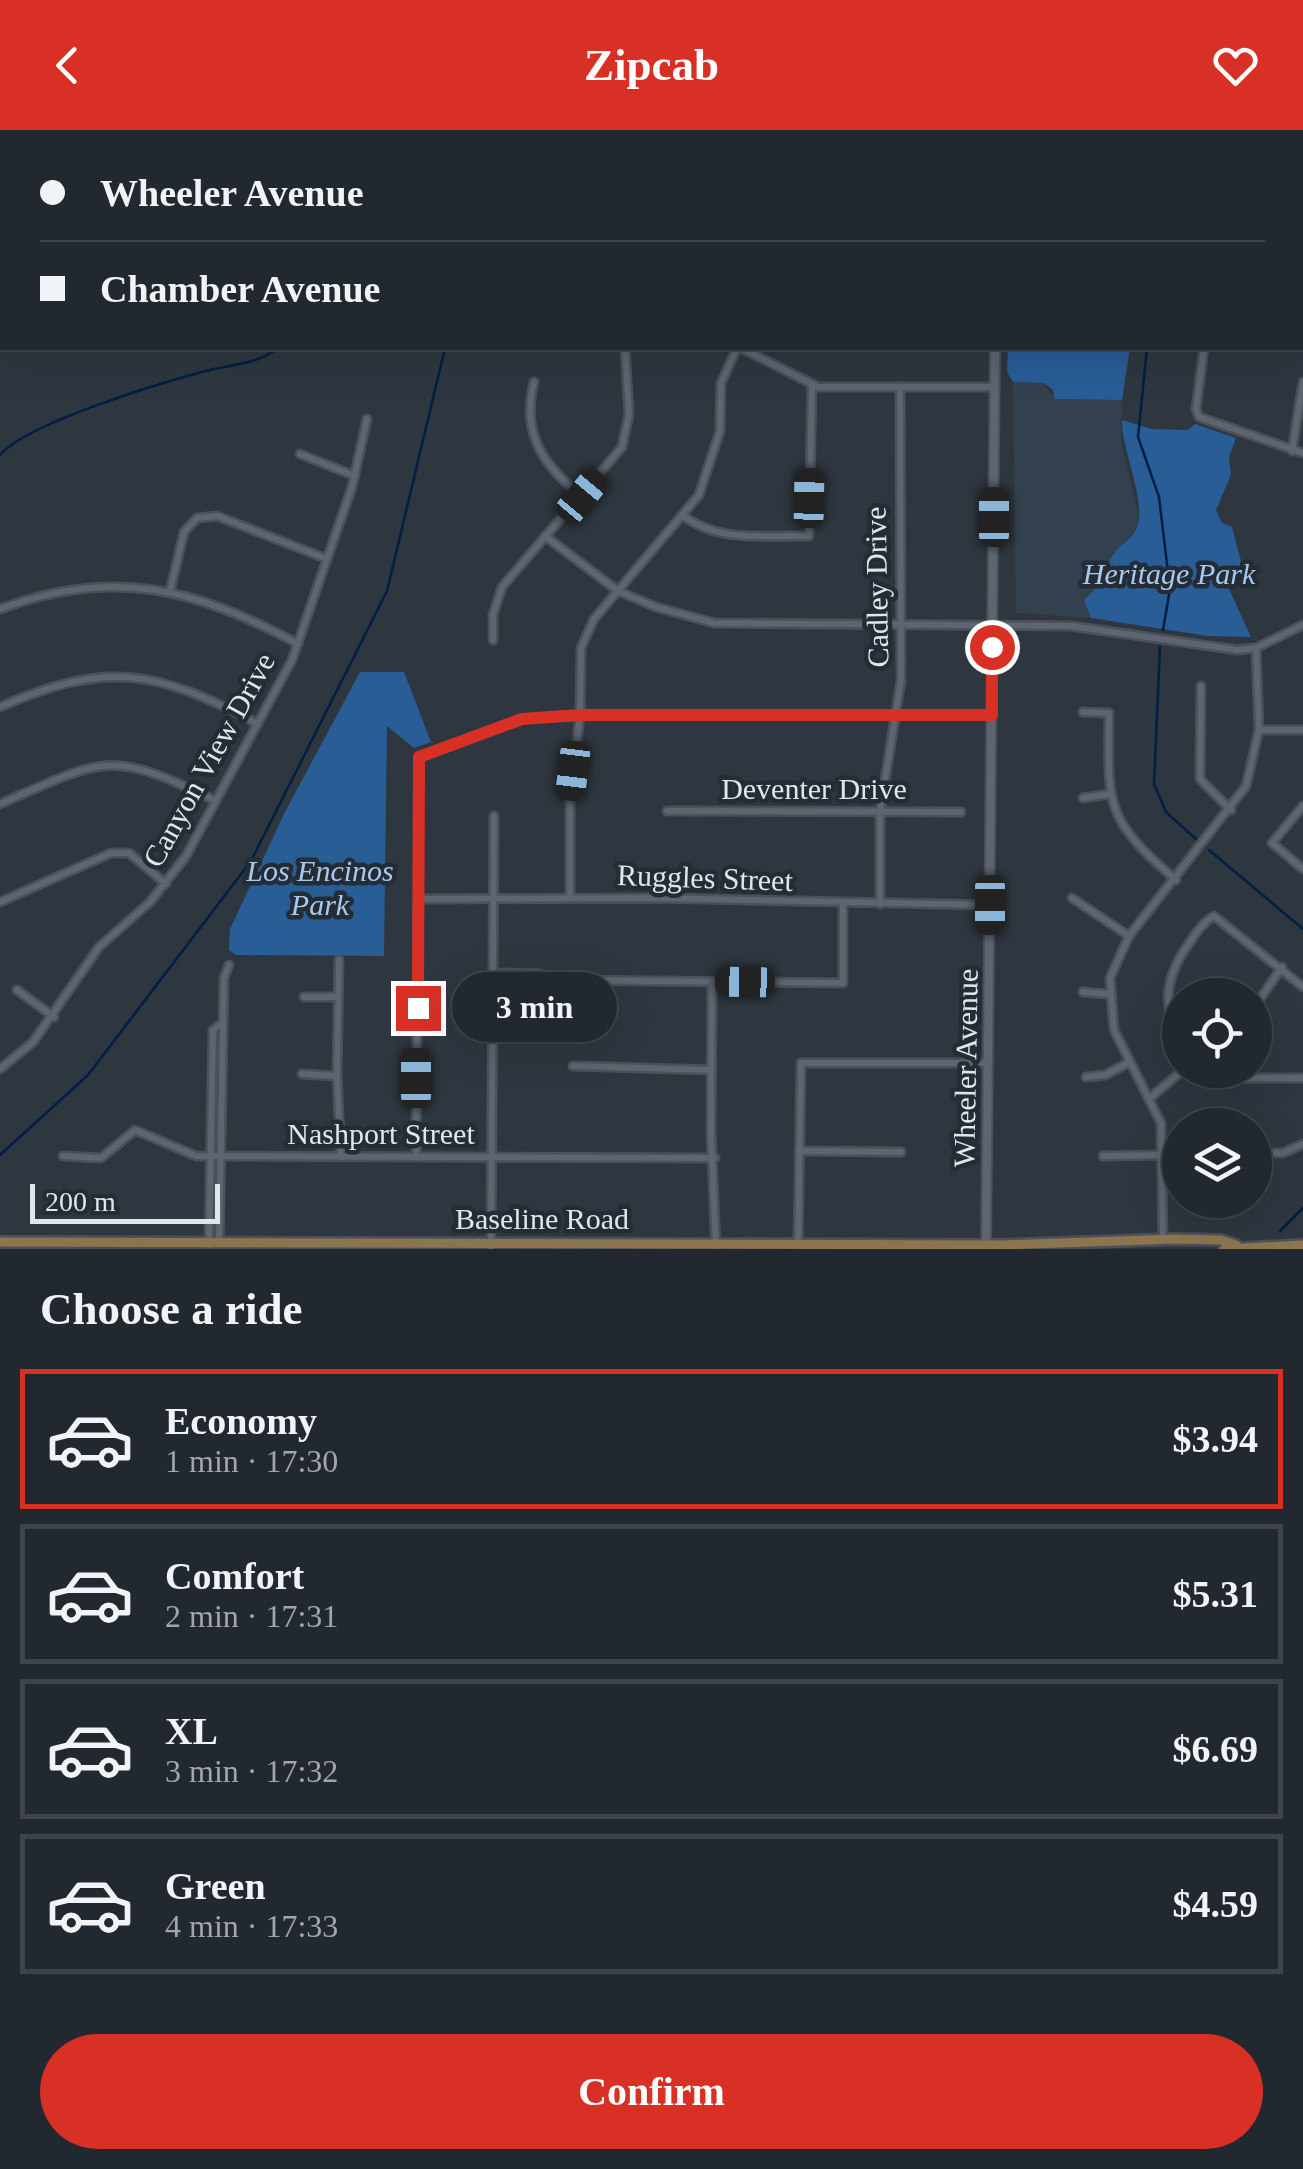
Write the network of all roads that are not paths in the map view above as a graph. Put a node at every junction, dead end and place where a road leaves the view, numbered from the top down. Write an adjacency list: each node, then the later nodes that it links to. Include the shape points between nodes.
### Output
1 (625, 350): 16 (street, via 628,432)
2 (738, 350): 17 (street, via 721,382 715,454)
3 (743, 350): 8 (street)
4 (996, 350): 10 (main road, Wheeler Avenue)
5 (1204, 350): 12 (street, via 1198,417)
6 (534, 382): 16 (street, via 534,445)
7 (1303, 382): 12 (street)
8 (812, 386): 9 (street); 17 (street, via 808,536 719,535)
9 (900, 387): 10 (street); 23 (street, Cadley Drive)
10 (995, 387): 24 (main road, Wheeler Avenue)
11 (368, 419): 15 (street, Canyon View Drive)
12 (1292, 451): 13 (street)
13 (1303, 453)
14 (300, 454): 15 (street)
15 (355, 476): 19 (street, Canyon View Drive)
16 (582, 496): 18 (street)
17 (684, 516): 21 (street)
18 (546, 536): 21 (street); 26 (street, via 496,599)
19 (328, 559): 20 (street, via 217,516 197,518 184,532); 27 (street, Canyon View Drive)
20 (170, 591): 22 (street, via 85,587); 27 (street, via 226,607)
21 (618, 591): 23 (street, via 714,623); 32 (street, via 581,648)
22 (0, 609)
23 (898, 625): 24 (street); 33 (street, Cadley Drive)
24 (993, 625): 28 (street, via 1093,628); 34 (main road, Wheeler Avenue)
25 (1303, 625): 28 (street)
26 (493, 640)
27 (298, 644): 35 (street, Canyon View Drive)
28 (1256, 648): 36 (street)
29 (1202, 686): 44 (street, via 1200,778)
30 (0, 707): 35 (street, via 55,683 150,678 200,693)
31 (1083, 712): 38 (street, via 1109,713)
32 (580, 715): 33 (street); 51 (street, via 570,800); 53 (street, via 522,719 419,757)
33 (898, 715): 34 (street); 45 (street, Cadley Drive)
34 (992, 715): 58 (main road, Wheeler Avenue)
35 (259, 724): 40 (street, Canyon View Drive)
36 (1258, 730): 37 (street); 44 (street, via 1253,770)
37 (1303, 730)
38 (1110, 794): 39 (street); 49 (street, via 1131,841)
39 (1083, 798)
40 (216, 801): 41 (street, via 158,772 119,763 82,767); 50 (street, Canyon View Drive)
41 (0, 804)
42 (1303, 806): 48 (street, via 1272,842)
43 (666, 810): 45 (street, Deventer Drive)
44 (1232, 810): 49 (street)
45 (880, 812): 46 (street, Deventer Drive); 56 (street, Cadley Drive)
46 (961, 812)
47 (494, 816): 54 (street)
48 (1303, 868)
49 (1176, 880): 59 (street)
50 (166, 884): 55 (street, via 129,853 111,852); 73 (street, Canyon View Drive, via 99,947)
51 (570, 898): 54 (street, Ruggles Street); 57 (street, Ruggles Street)
52 (1072, 898): 59 (street)
53 (420, 899): 54 (street, Ruggles Street); 96 (street)
54 (494, 899): 63 (street)
55 (0, 902)
56 (880, 904): 57 (street, Ruggles Street); 58 (street, Ruggles Street)
57 (843, 905): 65 (street, via 842,983)
58 (990, 905): 75 (main road, Wheeler Avenue)
59 (1129, 936): 70 (street)
60 (339, 960): 72 (street)
61 (229, 965): 74 (street)
62 (1282, 968): 64 (street, via 1214,916 1204,921); 66 (street); 67 (street)
63 (494, 974): 65 (street); 97 (street)
64 (1170, 978)
65 (712, 981): 79 (street)
66 (1272, 982)
67 (1303, 987)
68 (17, 990): 73 (street)
69 (1083, 992): 70 (street)
70 (1108, 994): 76 (street)
71 (304, 997): 72 (street)
72 (338, 997): 81 (street)
73 (54, 1016): 78 (street, Canyon View Drive)
74 (224, 1023): 94 (street, via 213,1030); 95 (street)
75 (989, 1063): 89 (street, via 801,1063); 111 (main road, Wheeler Avenue)
76 (1128, 1063): 82 (street); 86 (street)
77 (572, 1066): 79 (street)
78 (0, 1069)
79 (711, 1070): 100 (street)
80 (302, 1074): 81 (street)
81 (337, 1076): 99 (street)
82 (1086, 1077)
83 (1272, 1078): 84 (street)
84 (1303, 1078)
85 (1162, 1088): 86 (street)
86 (1151, 1098): 87 (street)
87 (1162, 1134)
88 (1303, 1144): 91 (street)
89 (799, 1151): 90 (street); 104 (street)
90 (901, 1152)
91 (1272, 1153)
92 (1162, 1155): 98 (street)
93 (63, 1156): 94 (street, Nashport Street, via 101,1158 135,1130)
94 (210, 1156): 95 (street, Nashport Street); 106 (street)
95 (220, 1156): 99 (street, Nashport Street); 106 (street)
96 (416, 1156): 97 (street, Nashport Street); 99 (street, Nashport Street)
97 (491, 1156): 100 (street, Nashport Street); 109 (street)
98 (1103, 1156)
99 (342, 1157)
100 (715, 1158): 110 (street)
101 (1164, 1218): 102 (street)
102 (1164, 1239): 105 (main road, Baseline Road); 107 (main road, Baseline Road)
103 (0, 1242): 106 (main road, Baseline Road)
104 (798, 1244): 110 (main road, Baseline Road); 111 (main road, Baseline Road)
105 (1084, 1244): 111 (main road, Baseline Road); 112 (main road, Baseline Road)
106 (214, 1245): 109 (main road, Baseline Road)
107 (1236, 1245): 108 (main road, Baseline Road); 113 (main road, Baseline Road)
108 (1303, 1245)
109 (491, 1246): 110 (main road, Baseline Road)
110 (716, 1247)
111 (986, 1247)
112 (1100, 1249)
113 (1224, 1249)

